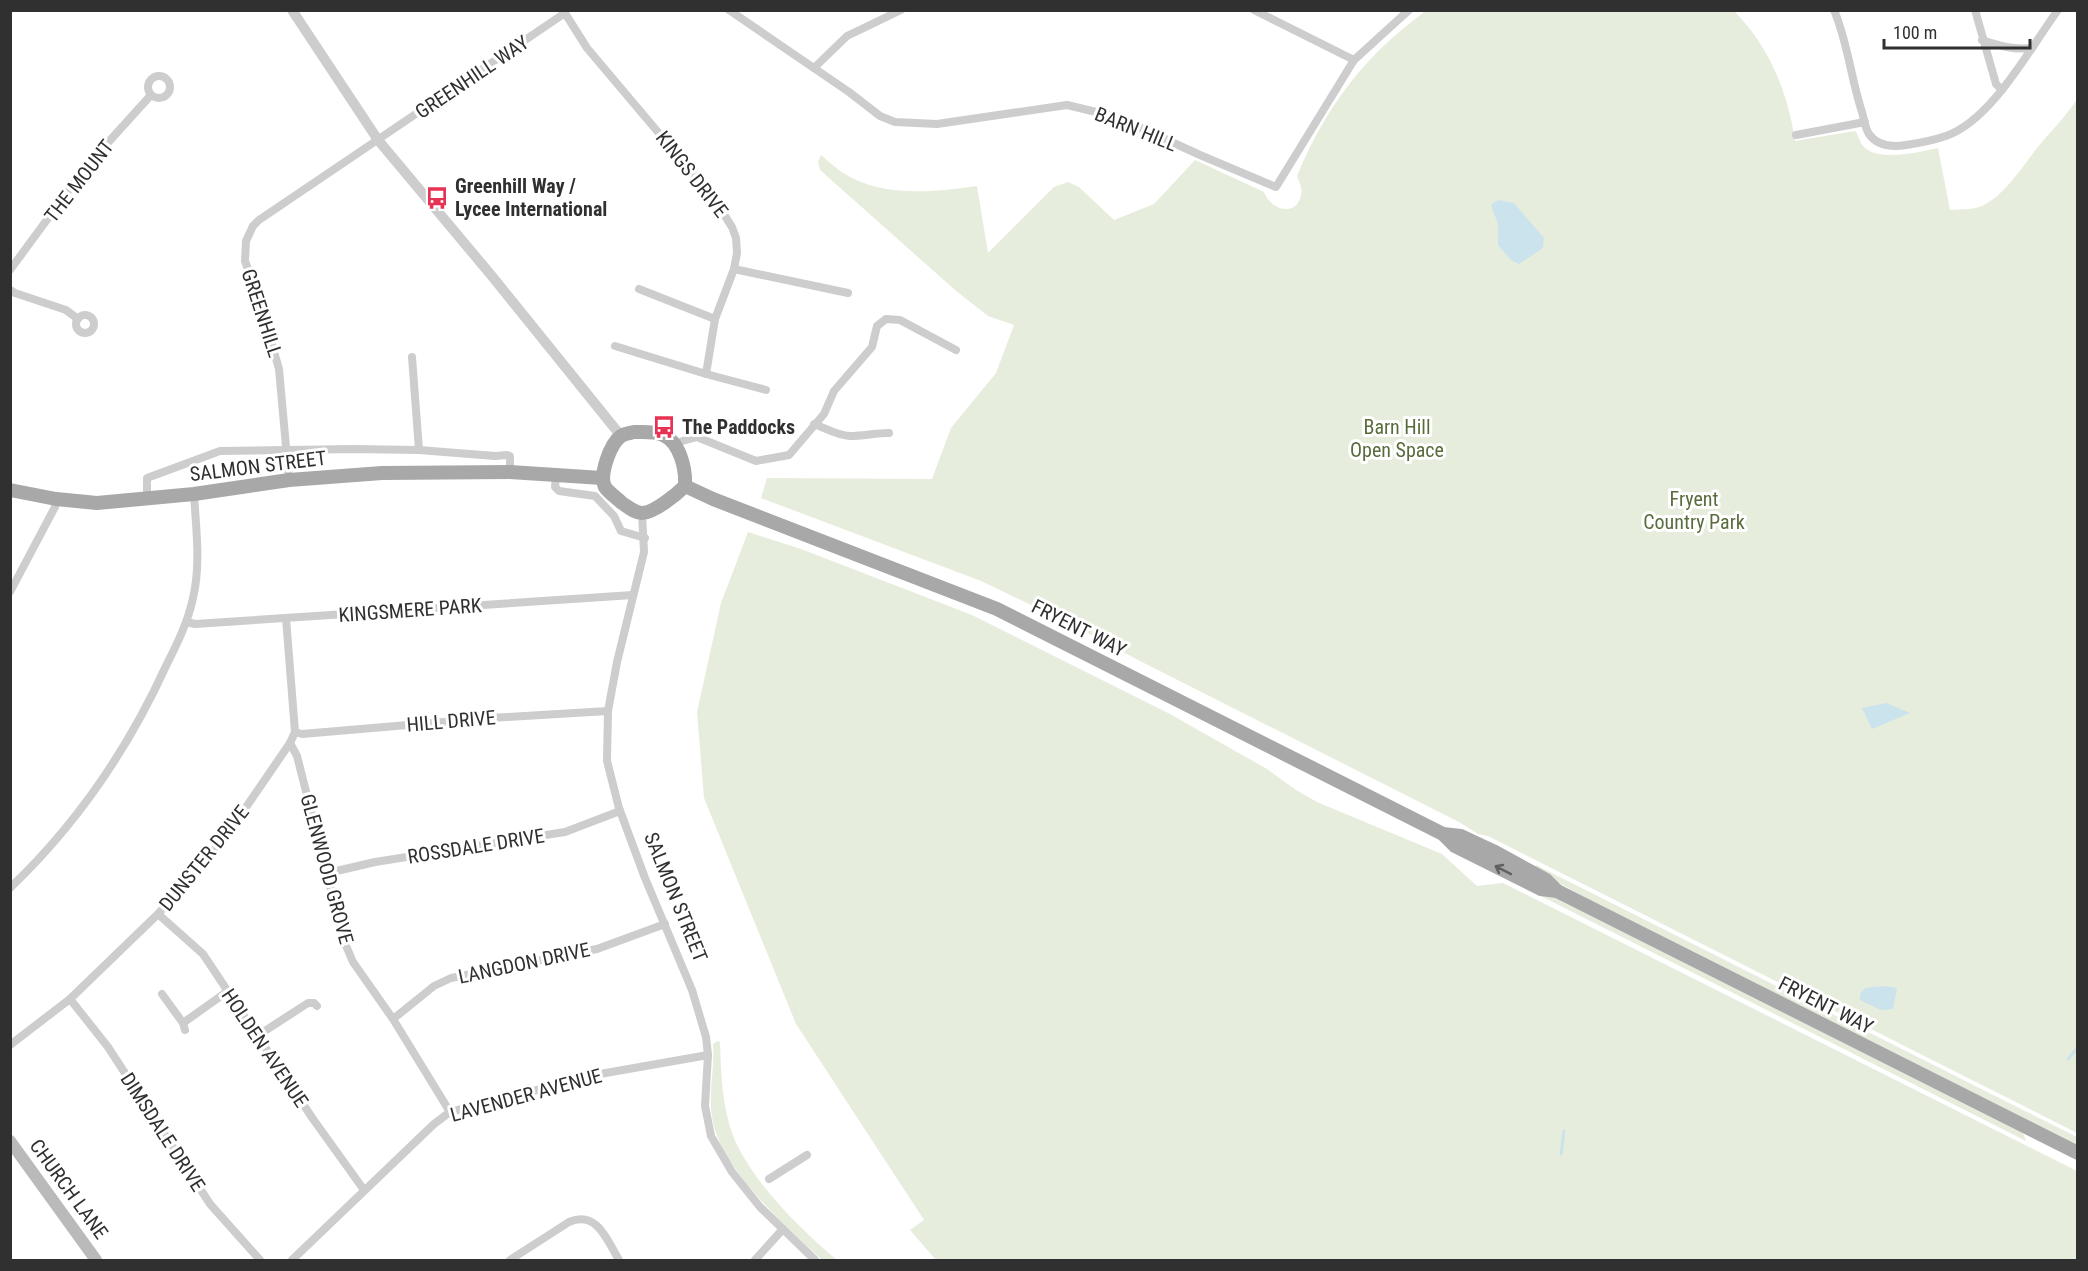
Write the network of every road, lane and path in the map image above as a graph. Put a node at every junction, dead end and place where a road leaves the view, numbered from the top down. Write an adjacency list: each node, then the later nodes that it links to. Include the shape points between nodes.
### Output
1 (292, 10): 18 (street)
2 (729, 10): 13 (street, BARN HILL)
3 (901, 10): 13 (street, via 848,36)
4 (1254, 10): 12 (street)
5 (1409, 10): 12 (street, BARN HILL)
6 (1834, 10): 16 (street)
7 (1975, 10): 10 (street)
8 (2058, 10): 11 (street)
9 (564, 12): 18 (street, GREENHILL WAY); 19 (street, KINGS DRIVE, via 587,48 728,219 736,238)
10 (1982, 40): 11 (street, via 2004,48); 14 (street, via 1996,84)
11 (2032, 48): 14 (street)
12 (1354, 60): 13 (street, BARN HILL, via 1276,186 1118,117 1067,105 938,124 895,122 880,116)
13 (814, 68)
14 (2002, 90): 16 (street, via 1973,119 1948,135 1899,146 1885,145 1868,133)
15 (151, 95): 20 (street, THE MOUNT, via 85,168)
16 (1864, 122): 17 (street)
17 (1796, 135)
18 (378, 140): 33 (street); 35 (street, GREENHILL, via 259,220 246,241 244,261 279,369)
19 (734, 269): 23 (street); 25 (street, KINGS DRIVE)
20 (10, 270)
21 (639, 289): 25 (street)
22 (10, 290): 24 (street, via 66,310)
23 (848, 293)
24 (78, 319)
25 (715, 319): 29 (street, KINGS DRIVE)
26 (615, 346): 29 (street)
27 (956, 350): 31 (street, via 900,320 886,320 877,326 872,347 834,391 824,414)
28 (412, 357): 36 (street)
29 (706, 374): 30 (street)
30 (766, 390)
31 (814, 424): 32 (street, via 849,436); 34 (street, via 789,455 756,461 697,437)
32 (889, 434)
33 (621, 436): 34 (main road, via 634,432 663,435); 39 (main road, via 613,446)
34 (675, 443): 41 (main road)
35 (285, 450): 36 (street, SALMON STREET); 40 (street, GREENHILL); 44 (street, SALMON STREET, via 220,451 147,478)
36 (419, 450): 37 (street, SALMON STREET, via 507,455)
37 (510, 472): 38 (main road, SALMON STREET); 40 (main road, SALMON STREET, via 382,473)
38 (556, 476): 39 (main road, SALMON STREET); 47 (street, via 555,487 559,491 594,496 614,516 621,531)
39 (602, 478): 46 (main road, via 606,488 630,509)
40 (288, 480): 43 (main road, SALMON STREET)
41 (685, 486): 46 (main road, via 661,505); 70 (main road, FRYENT WAY, via 997,609 1443,834 1455,846 1541,889 1557,891)
42 (10, 490): 45 (main road, SALMON STREET)
43 (194, 494): 44 (main road, SALMON STREET); 51 (street, via 196,567)
44 (147, 498): 45 (main road, SALMON STREET, via 97,502)
45 (56, 499): 48 (street)
46 (642, 513): 47 (street, SALMON STREET)
47 (645, 538): 49 (street, SALMON STREET)
48 (10, 592)
49 (633, 595): 50 (street, KINGSMERE PARK); 52 (street, SALMON STREET)
50 (286, 618): 51 (street, KINGSMERE PARK); 53 (street, DUNSTER DRIVE)
51 (187, 622): 57 (street, via 154,692 95,792)
52 (608, 711): 53 (street, HILL DRIVE); 55 (street, SALMON STREET, via 607,761)
53 (295, 732): 54 (street, DUNSTER DRIVE)
54 (290, 743): 56 (street, GLENWOOD GROVE, via 295,749); 58 (street, DUNSTER DRIVE, via 240,816)
55 (620, 811): 56 (street, ROSSDALE DRIVE, via 565,832); 59 (street, SALMON STREET)
56 (328, 873): 64 (street, GLENWOOD GROVE, via 353,962)
57 (10, 888)
58 (158, 914): 60 (street, HOLDEN AVENUE, via 202,954); 62 (street, DUNSTER DRIVE)
59 (665, 924): 64 (street, LANGDON DRIVE, via 597,949 451,978 434,986); 67 (street, SALMON STREET, via 692,990)
60 (228, 991): 61 (street, via 184,1027); 65 (street, HOLDEN AVENUE)
61 (162, 994)
62 (70, 999): 66 (street, DUNSTER DRIVE); 76 (street, DIMSDALE DRIVE, via 108,1047 199,1190)
63 (317, 1006): 65 (street, via 308,1003)
64 (393, 1019): 68 (street, GLENWOOD GROVE)
65 (257, 1036): 73 (street, HOLDEN AVENUE)
66 (10, 1045)
67 (708, 1054): 68 (street, LAVENDER AVENUE, via 600,1074); 74 (street, SALMON STREET, via 705,1106 711,1136 732,1172)
68 (450, 1112): 73 (street, LAVENDER AVENUE)
69 (10, 1141): 75 (main road, CHURCH LANE)
70 (2078, 1153)
71 (807, 1155): 72 (street)
72 (769, 1179)
73 (364, 1190): 77 (street, LAVENDER AVENUE)
74 (783, 1228): 80 (street); 81 (street, SALMON STREET)
75 (96, 1260)
76 (260, 1260)
77 (292, 1260)
78 (510, 1260): 79 (street, via 579,1217 599,1227)
79 (619, 1260)
80 (755, 1260)
81 (815, 1260)

